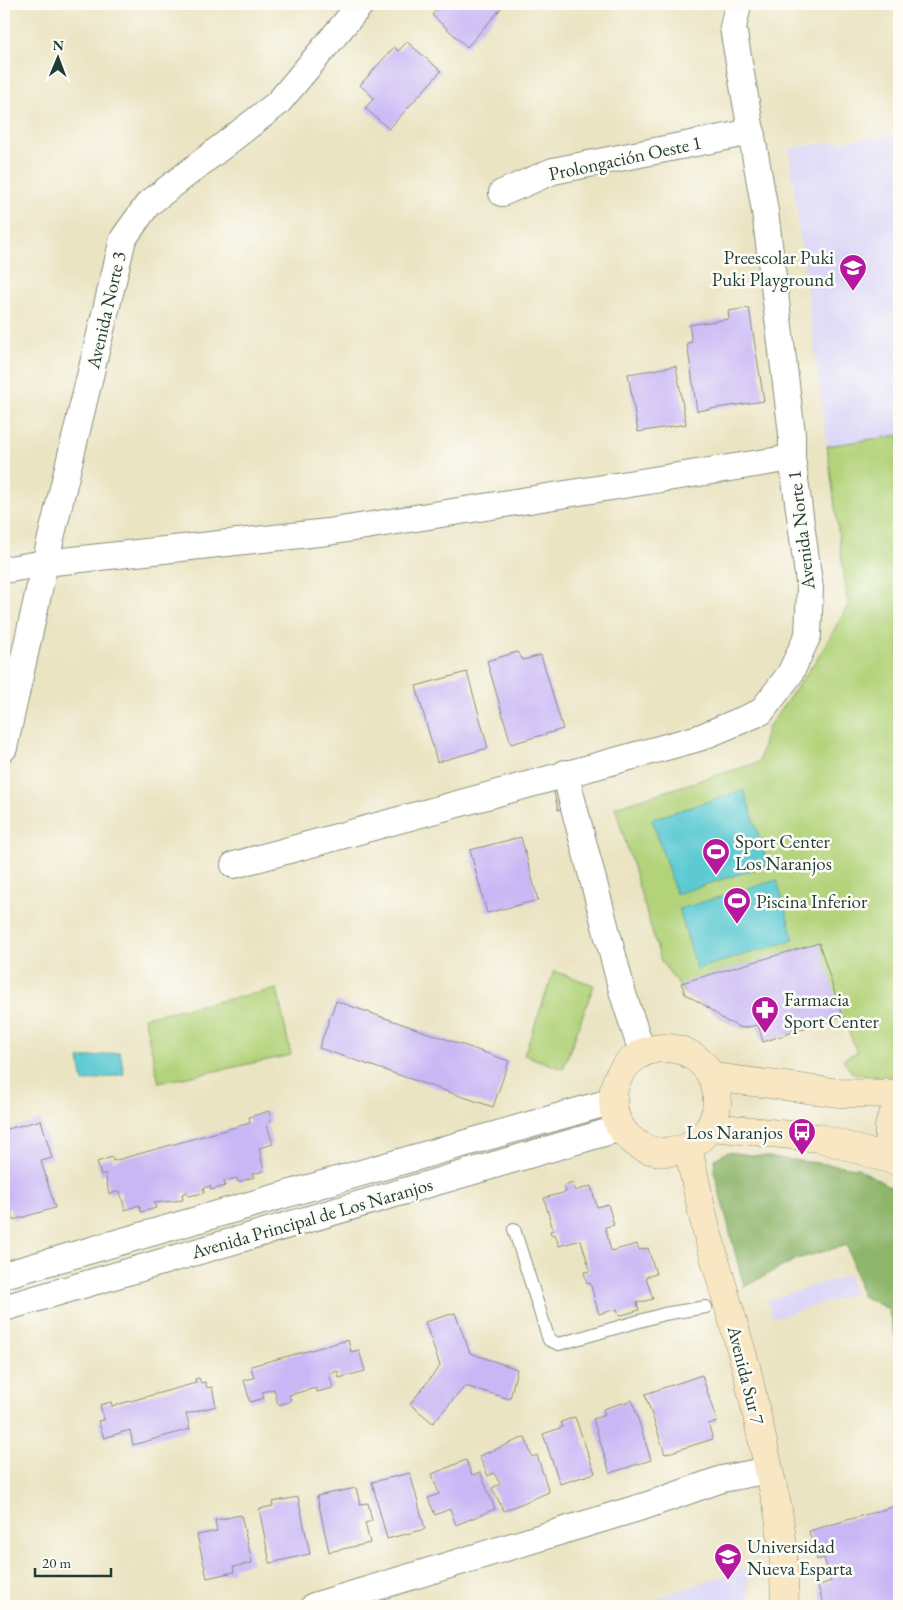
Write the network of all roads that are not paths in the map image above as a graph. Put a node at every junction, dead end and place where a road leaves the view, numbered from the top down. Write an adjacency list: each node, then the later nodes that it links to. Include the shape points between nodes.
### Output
1 (361, 4): 6 (street, Avenida Norte 3, via 278,103 148,204 123,240)
2 (738, 4): 3 (street, Avenida Norte 1, via 733,28)
3 (752, 132): 4 (street, Prolongación Oeste 1, via 553,171); 5 (street, Avenida Norte 1, via 765,211 792,434)
4 (502, 193)
5 (792, 458): 6 (street, via 328,532); 9 (street, Avenida Norte 1, via 810,589 808,635 790,674 761,712 744,721 699,738)
6 (44, 563): 7 (street); 8 (street, Avenida Norte 3)
7 (4, 570)
8 (4, 748)
9 (565, 773): 10 (street, Avenida Norte 1); 11 (street, via 623,994)
10 (234, 865)
11 (642, 1052): 12 (main road, via 673,1048 689,1053 703,1063); 14 (main road, via 621,1071 613,1090)
12 (713, 1077): 13 (main road, via 839,1093); 16 (main road, via 718,1106)
13 (899, 1094)
14 (613, 1102): 17 (main road); 21 (street, Avenida Principal de Los Naranjos)
15 (899, 1105): 19 (main road, via 890,1119 888,1137)
16 (712, 1127): 18 (main road); 19 (main road, via 820,1138)
17 (621, 1128): 18 (main road, via 643,1148 658,1152); 23 (street, Avenida Principal de Los Naranjos)
18 (688, 1148): 24 (main road, Avenida Sur 7, via 746,1367)
19 (899, 1162)
20 (514, 1229): 22 (lane, via 550,1340 559,1344 664,1314)
21 (4, 1275)
22 (706, 1307)
23 (4, 1308)
24 (769, 1470): 25 (street, via 722,1479 648,1505); 26 (main road, Avenida Sur 7, via 783,1547)
25 (314, 1606)
26 (785, 1606)

